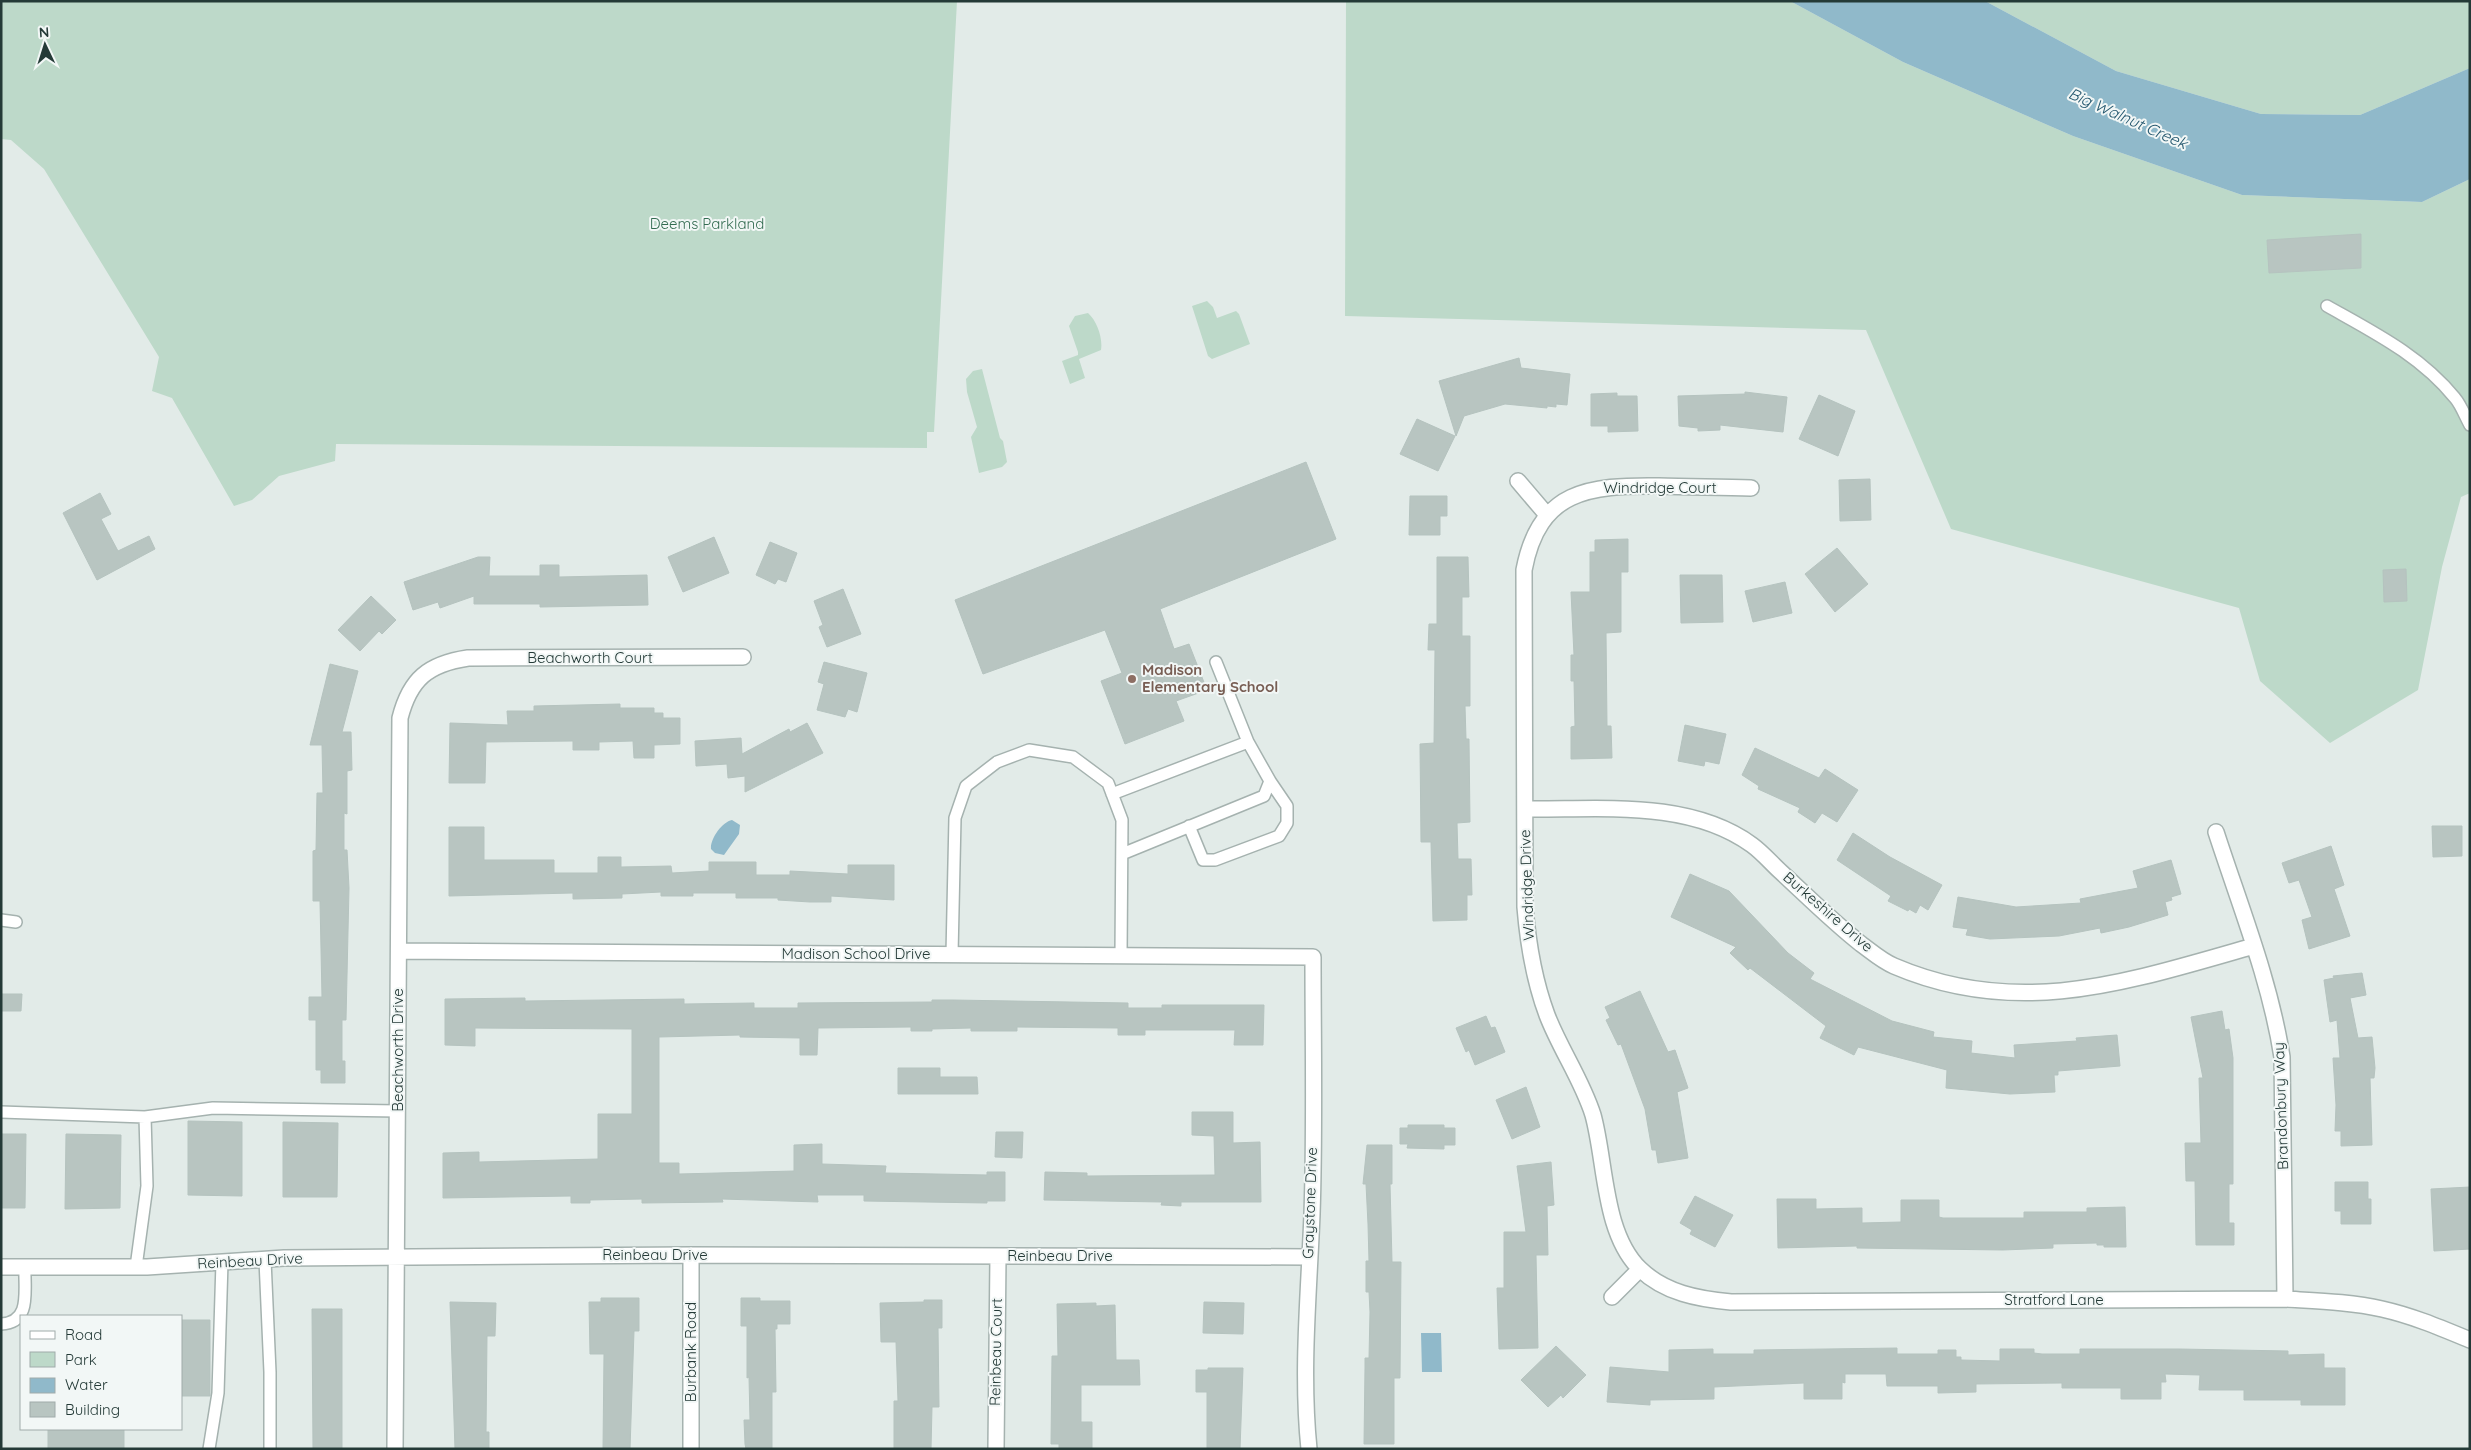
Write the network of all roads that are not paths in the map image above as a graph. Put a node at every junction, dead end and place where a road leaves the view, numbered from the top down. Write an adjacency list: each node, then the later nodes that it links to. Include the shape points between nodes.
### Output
1 (2327, 306): 2 (lane, via 2399,346 2420,363 2456,398)
2 (2470, 424)
3 (1518, 482): 5 (street)
4 (1751, 488): 5 (street, Windridge Court, via 1597,488 1578,493)
5 (1547, 516): 12 (street, Windridge Drive, via 1535,532 1524,570)
6 (743, 657): 8 (street, Beachworth Court, via 468,658)
7 (1216, 662): 9 (lane)
8 (437, 665): 19 (street, Beachworth Drive, via 411,687 400,718)
9 (1248, 742): 10 (lane); 11 (lane)
10 (1270, 781): 13 (lane, via 1264,796); 13 (lane, via 1287,806 1287,823 1279,836 1215,860 1203,860)
11 (1112, 794): 15 (lane, via 1122,820); 20 (lane, via 1108,784 1073,757 1028,750 997,762 966,786 954,818)
12 (1525, 809): 18 (street, Burkeshire Drive, via 1644,810 1683,816 1718,827 1752,845 1827,916 1892,965 1967,989 2015,994 2109,984); 35 (street, Windridge Drive, via 1525,907 1535,973 1548,1016 1592,1112 1617,1231 1626,1251)
13 (1189, 826): 15 (lane)
14 (2216, 832): 18 (street, Brandonbury Way)
15 (1122, 854): 21 (lane)
16 (1, 920): 17 (lane)
17 (16, 922)
18 (2254, 946): 37 (street, Brandonbury Way, via 2282,1057)
19 (399, 951): 20 (street, Madison School Drive); 23 (street, Beachworth Drive)
20 (952, 954): 21 (street, Madison School Drive)
21 (1121, 955): 22 (street, Madison School Drive)
22 (1313, 957): 28 (street, Graystone Drive)
23 (398, 1111): 25 (lane, via 213,1108); 29 (street, Beachworth Drive)
24 (1, 1112): 25 (lane)
25 (145, 1117): 34 (lane, via 147,1186)
26 (691, 1255): 27 (street, Reinbeau Drive); 29 (street, Reinbeau Drive); 45 (street, Burbank Road)
27 (998, 1256): 28 (street, Reinbeau Drive); 46 (street, Reinbeau Court)
28 (1309, 1257): 47 (street, Graystone Drive, via 1306,1417)
29 (396, 1258): 30 (street, Reinbeau Drive); 44 (street, Beachworth Drive)
30 (265, 1260): 31 (street, Reinbeau Drive); 43 (lane)
31 (222, 1262): 34 (street, Reinbeau Drive); 42 (lane, via 218,1393)
32 (1, 1267): 33 (street, Reinbeau Drive)
33 (24, 1267): 34 (street, Reinbeau Drive); 38 (lane)
34 (136, 1267)
35 (1640, 1269): 36 (street); 37 (street, Stratford Lane, via 1682,1294 1731,1302)
36 (1612, 1297)
37 (2285, 1299): 41 (street, Stratford Lane, via 2380,1308 2419,1319)
38 (22, 1315)
39 (20, 1318): 40 (lane, via 12,1323)
40 (1, 1324)
41 (2470, 1340)
42 (210, 1449)
43 (270, 1449)
44 (395, 1449)
45 (691, 1449)
46 (996, 1449)
47 (1309, 1449)

